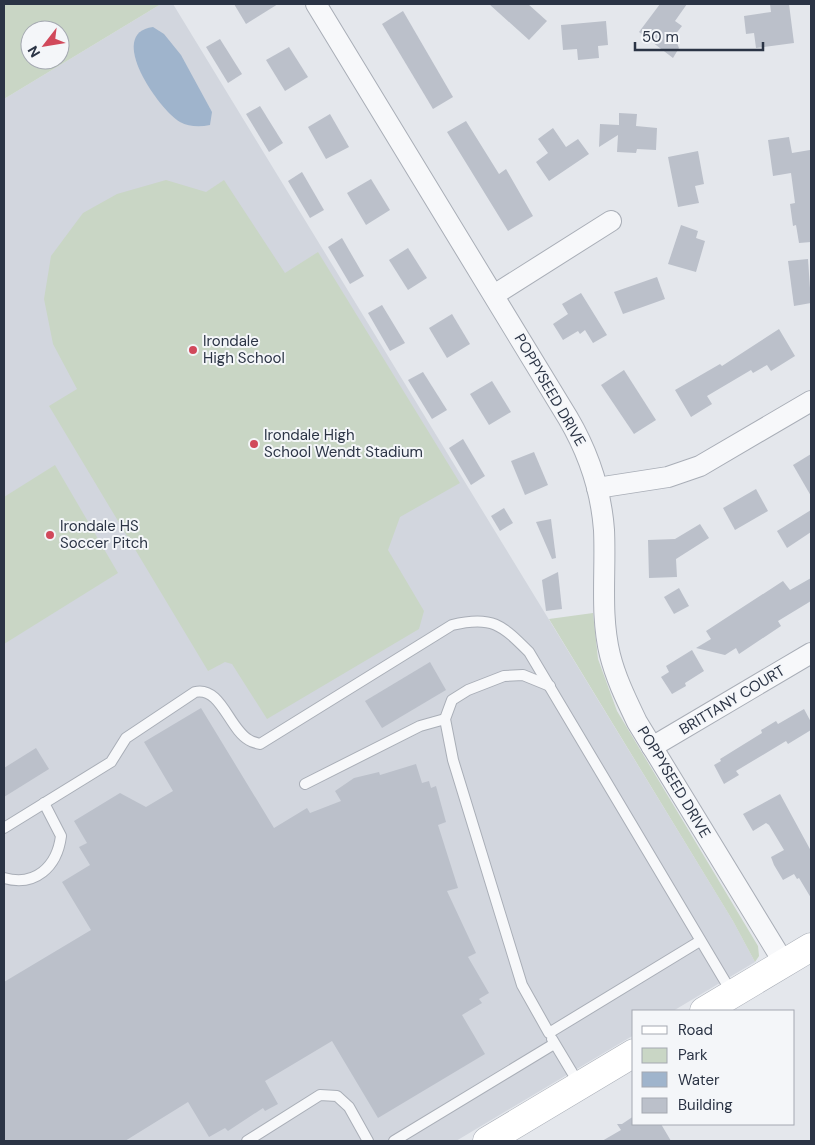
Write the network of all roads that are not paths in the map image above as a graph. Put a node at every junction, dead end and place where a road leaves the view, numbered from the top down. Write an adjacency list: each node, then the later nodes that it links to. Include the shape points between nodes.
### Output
1 (316, 4): 3 (street, POPPYSEED DRIVE)
2 (611, 221): 3 (street)
3 (494, 295): 5 (street, POPPYSEED DRIVE, via 576,432 588,456)
4 (811, 401): 5 (street, via 700,466 668,477)
5 (597, 488): 9 (street, POPPYSEED DRIVE, via 604,530 604,609 610,654 621,688)
6 (811, 653): 9 (street, BRITTANY COURT)
7 (550, 686): 8 (lane, via 523,675 504,676 452,700); 11 (lane, via 529,652 505,628 483,621 468,621 452,625 260,744 248,740 213,695 195,692 126,738 111,762); 14 (lane)
8 (445, 718): 10 (lane, via 420,726); 19 (lane, via 453,760 522,985)
9 (652, 747): 16 (street, POPPYSEED DRIVE)
10 (305, 784)
11 (44, 803): 12 (lane); 13 (lane, via 61,836 56,858 32,879)
12 (4, 828)
13 (4, 878)
14 (700, 941): 17 (lane); 19 (lane)
15 (811, 947): 16 (street)
16 (784, 964): 17 (street)
17 (733, 994): 18 (street)
18 (706, 1010)
19 (549, 1033): 20 (lane)
20 (554, 1044): 22 (lane); 25 (lane)
21 (632, 1054): 22 (street)
22 (580, 1085): 26 (street)
23 (247, 1141): 24 (lane, via 320,1095 337,1096 343,1101)
24 (368, 1141)
25 (394, 1141)
26 (487, 1141)

